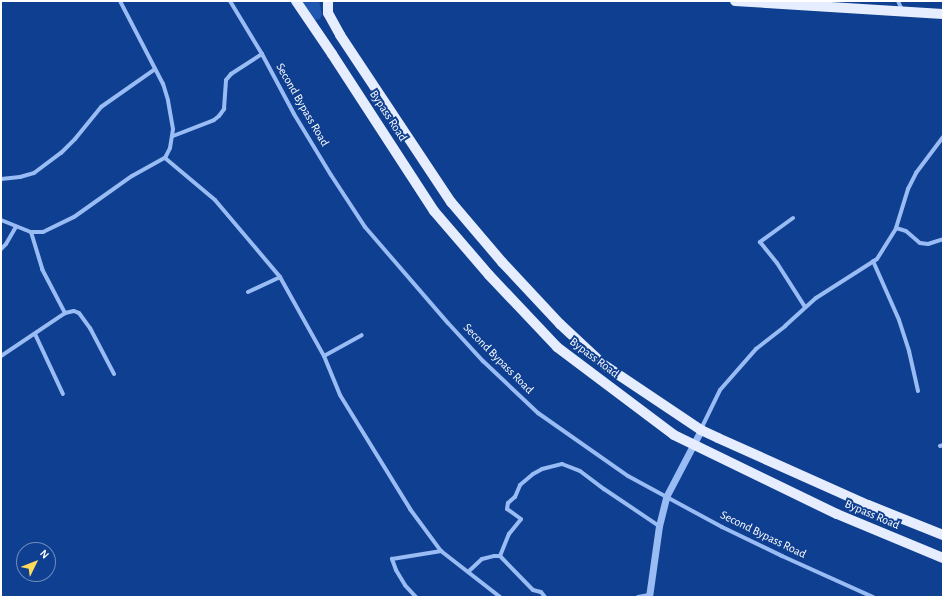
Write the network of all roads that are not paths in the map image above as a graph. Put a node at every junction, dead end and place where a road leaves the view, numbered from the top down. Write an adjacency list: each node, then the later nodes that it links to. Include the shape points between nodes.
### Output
1 (120, 1): 12 (street)
2 (230, 1): 10 (street, Second Bypass Road)
3 (296, 1): 11 (main road, Bypass Road)
4 (328, 1): 9 (main road, Bypass Road, via 328,14)
5 (740, 1): 6 (main road)
6 (820, 4): 7 (main road)
7 (900, 6): 8 (main road)
8 (943, 14)
9 (347, 43): 11 (main road); 25 (main road, Bypass Road, via 451,202)
10 (262, 54): 13 (street, via 226,80 224,109 219,116); 40 (street, Second Bypass Road, via 298,120 366,227 448,323 483,361 538,413 628,476)
11 (332, 54): 26 (main road, Bypass Road, via 434,211)
12 (155, 69): 13 (street, via 168,100); 16 (street, via 101,107 61,153 34,173)
13 (173, 136): 15 (street)
14 (943, 137): 20 (street, via 908,189)
15 (165, 158): 21 (street, via 132,176 74,217 43,232); 27 (street, via 214,200)
16 (1, 179)
17 (793, 218): 29 (street, via 760,242 777,263)
18 (1, 220): 19 (street)
19 (16, 227): 21 (street); 23 (street, via 9,241)
20 (896, 228): 22 (street, via 906,231 920,243 928,244); 24 (street, via 877,259)
21 (31, 232): 30 (street, via 45,275)
22 (943, 239)
23 (1, 249)
24 (873, 261): 29 (street); 36 (street, via 899,320)
25 (502, 262): 26 (main road); 38 (main road, Bypass Road, via 560,324 604,365)
26 (489, 275): 39 (main road, Bypass Road, via 557,347 674,435)
27 (280, 277): 28 (street); 34 (street)
28 (248, 292)
29 (805, 307): 38 (street, via 756,349 720,390)
30 (65, 313): 31 (street); 35 (street, via 80,313)
31 (35, 334): 33 (street); 37 (street)
32 (362, 335): 34 (street)
33 (1, 356)
34 (324, 356): 43 (street, via 340,395 410,509)
35 (114, 374)
36 (918, 391)
37 (63, 394)
38 (701, 430): 39 (street); 42 (main road, Bypass Road, via 868,505)
39 (692, 444): 40 (street); 45 (main road, Bypass Road, via 843,517)
40 (666, 496): 41 (street); 52 (street, Second Bypass Road, via 775,553)
41 (659, 526): 44 (street, via 580,471 562,464 542,469 520,485 507,509 521,518 509,534); 47 (street)
42 (943, 535)
43 (441, 551): 46 (street); 48 (street, via 392,559 404,585)
44 (500, 556): 46 (street, via 482,559); 50 (street, via 533,590 541,592)
45 (943, 558)
46 (468, 572): 49 (street)
47 (649, 596): 51 (street)
48 (416, 597)
49 (500, 597)
50 (545, 597)
51 (638, 597)
52 (873, 597)

